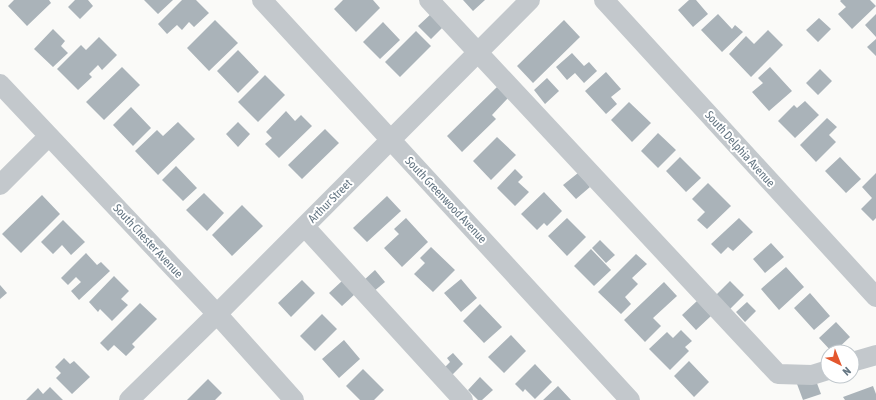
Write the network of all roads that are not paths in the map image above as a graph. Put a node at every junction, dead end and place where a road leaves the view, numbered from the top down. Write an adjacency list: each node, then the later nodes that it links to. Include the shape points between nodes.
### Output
1 (262, 0): 8 (street, South Greenwood Avenue)
2 (429, 0): 5 (street)
3 (530, 0): 5 (street, Arthur Street)
4 (604, 0): 11 (street, South Delphia Avenue)
5 (478, 52): 8 (street, Arthur Street); 15 (street, via 778,374 812,375)
6 (0, 84): 7 (street, South Chester Avenue)
7 (49, 136): 9 (street); 12 (street, South Chester Avenue)
8 (391, 140): 10 (street, Arthur Street); 19 (street, South Greenwood Avenue)
9 (0, 185)
10 (304, 227): 12 (street, Arthur Street); 18 (street)
11 (876, 297)
12 (217, 314): 16 (street, Arthur Street); 17 (street, South Chester Avenue)
13 (876, 355): 14 (street)
14 (860, 360)
15 (820, 372)
16 (129, 400)
17 (294, 400)
18 (463, 400)
19 (630, 400)

